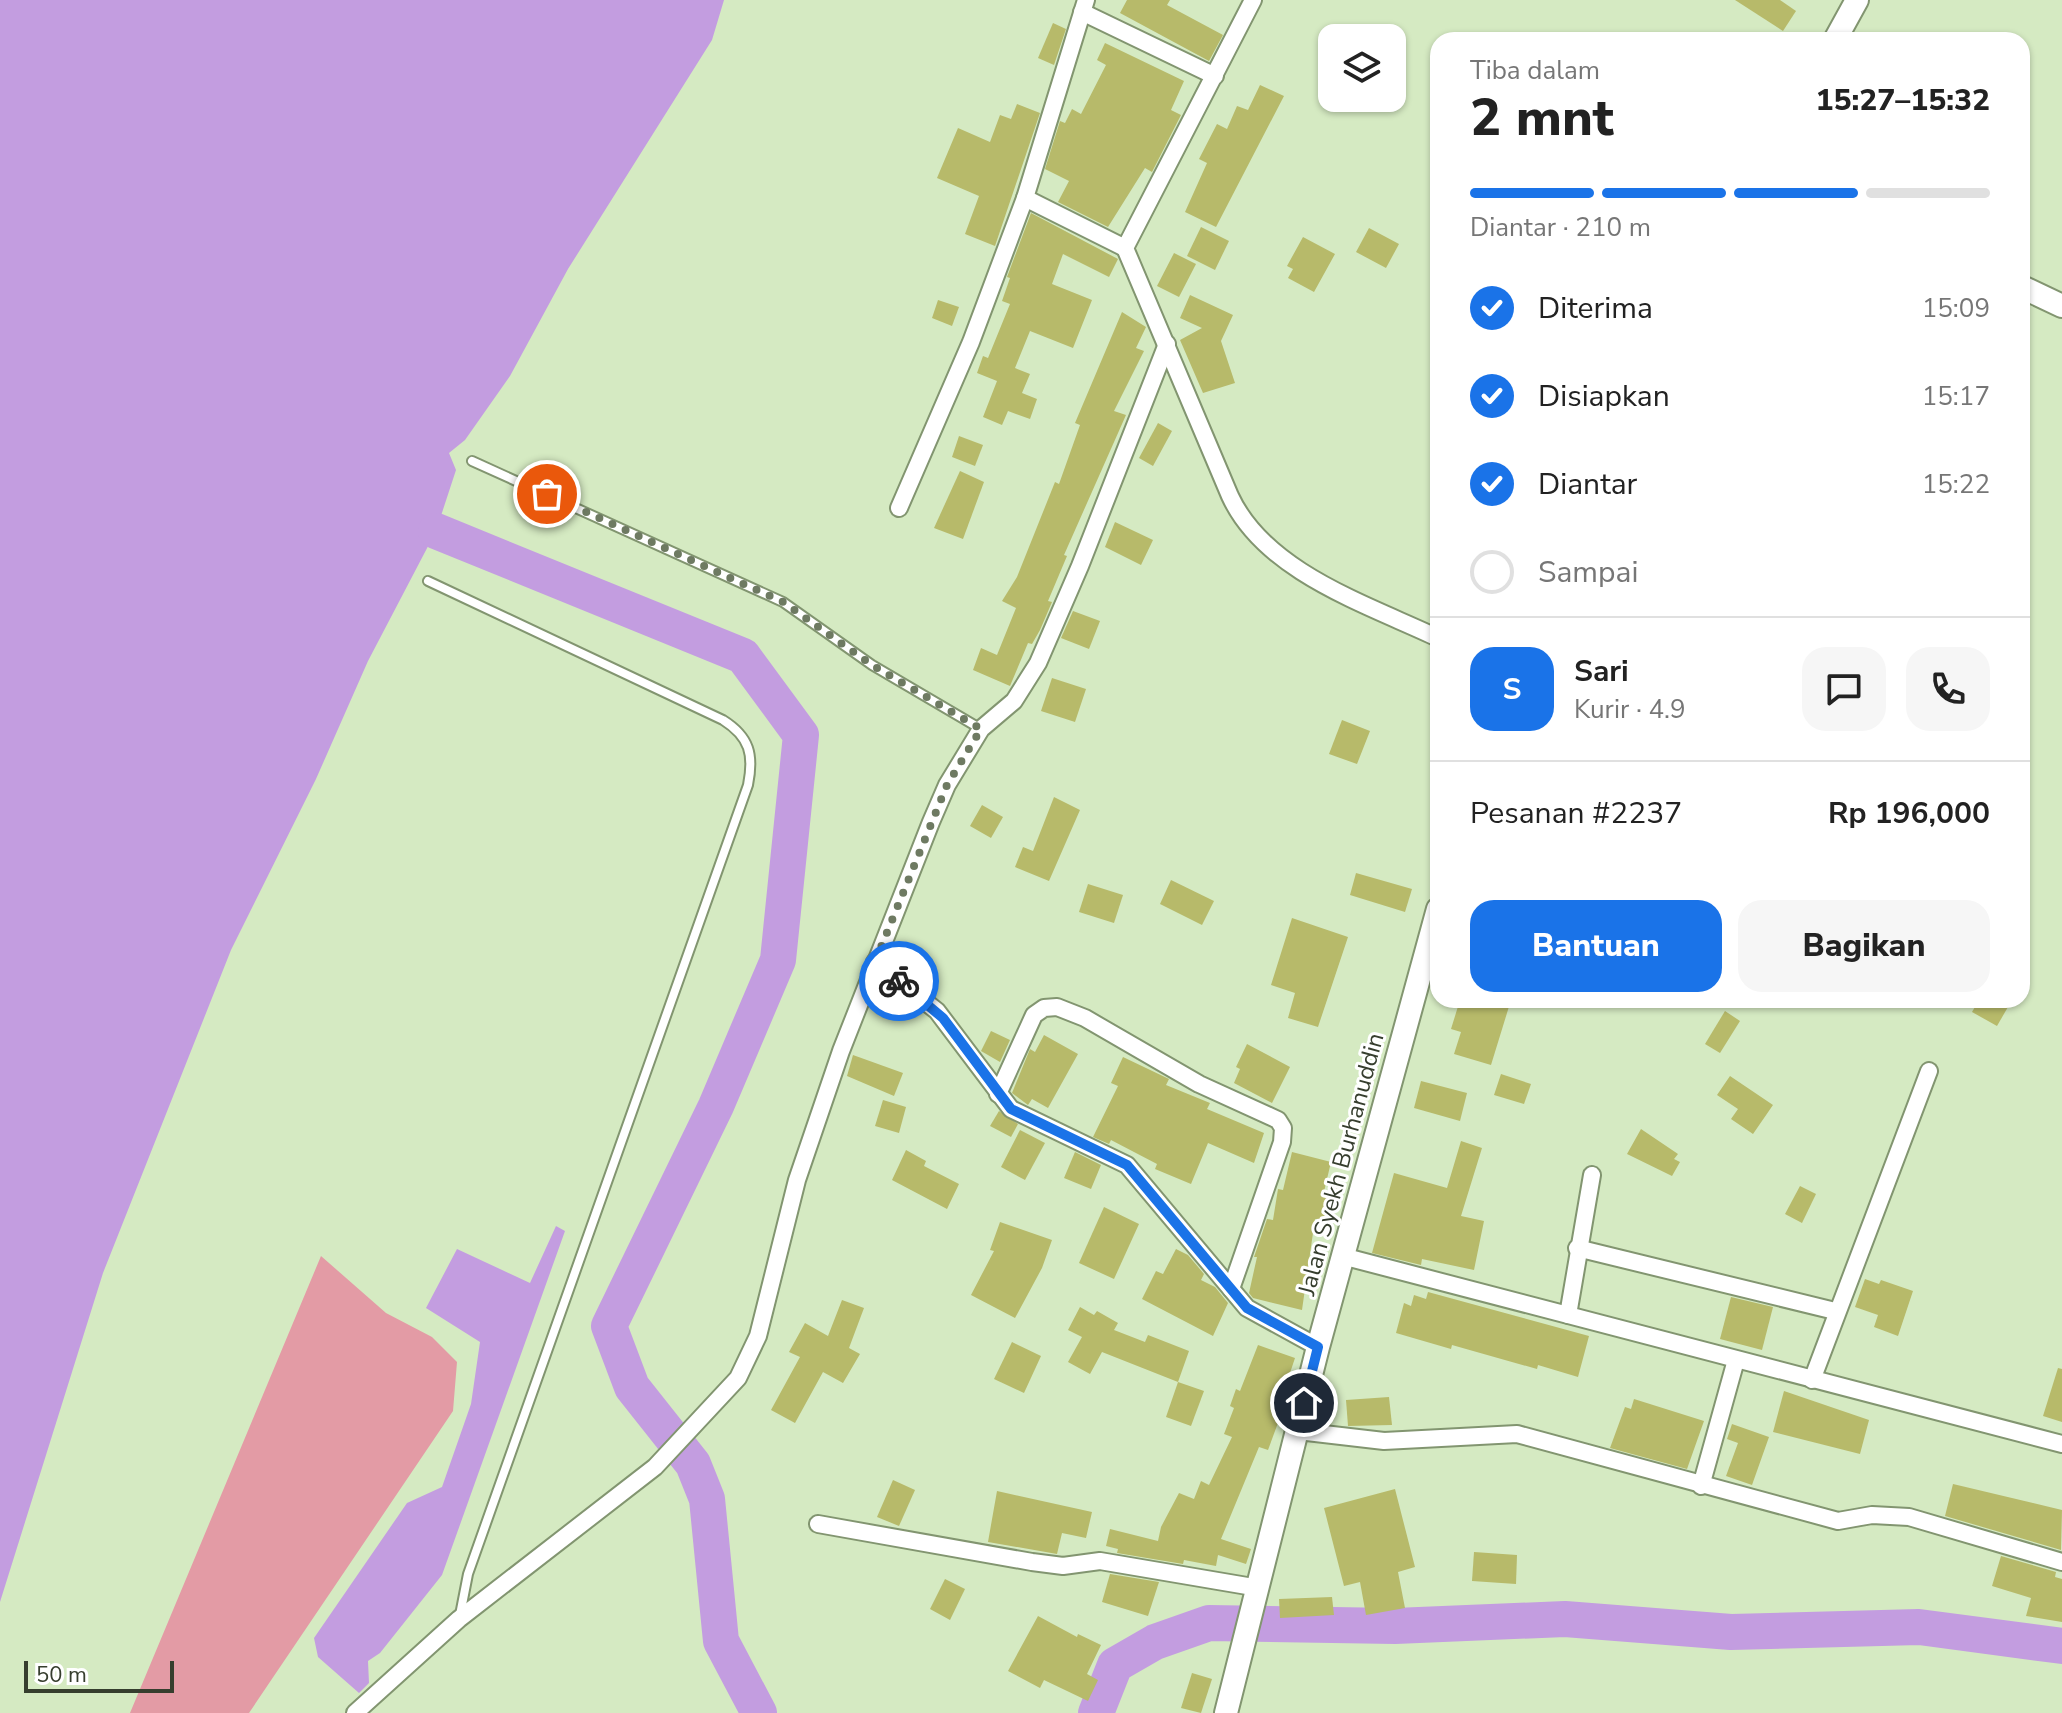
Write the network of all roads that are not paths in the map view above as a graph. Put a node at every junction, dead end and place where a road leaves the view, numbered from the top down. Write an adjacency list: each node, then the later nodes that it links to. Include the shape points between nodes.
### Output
1 (1253, 0): 5 (street)
2 (1857, 0): 4 (main road)
3 (1084, 6): 5 (street); 6 (street)
4 (1839, 32)
5 (1215, 76): 7 (street)
6 (1025, 198): 7 (street); 12 (street, via 971,342)
7 (1125, 248): 10 (street)
8 (2030, 291): 9 (main road)
9 (2062, 306)
10 (1167, 344): 14 (street, via 1230,496 1251,531 1291,566); 15 (street, via 1038,663 1014,701)
11 (472, 461): 15 (lane, via 783,602 883,672)
12 (899, 508)
13 (428, 581): 35 (lane, via 723,720 743,736 752,764 683,978 468,1574)
14 (1430, 634)
15 (981, 729): 17 (street, via 947,785)
16 (1430, 938): 22 (main road, Jalan Syekh Burhanuddin)
17 (875, 962): 19 (street, via 937,1011); 35 (street, via 797,1180 758,1336 738,1378 655,1467)
18 (1929, 1071): 24 (street)
19 (998, 1094): 23 (street, via 1021,1114 1127,1165); 23 (street, via 1034,1015 1057,1007 1278,1120 1282,1142)
20 (1592, 1175): 21 (street)
21 (1577, 1248): 24 (street); 25 (street)
22 (1342, 1256): 25 (street); 26 (main road, Jalan Syekh Burhanuddin)
23 (1231, 1289): 26 (street, via 1260,1318)
24 (1835, 1311): 28 (street)
25 (1568, 1315): 27 (street)
26 (1318, 1347): 29 (main road, Jalan Syekh Burhanuddin)
27 (1736, 1360): 28 (street); 31 (street)
28 (1812, 1380): 30 (street)
29 (1298, 1431): 31 (street, via 1384,1441 1517,1434); 34 (main road, Jalan Syekh Burhanuddin)
30 (2062, 1444)
31 (1701, 1486): 33 (street, via 1838,1521 1872,1515 1909,1517)
32 (818, 1524): 34 (street, via 1032,1562 1063,1566 1100,1561)
33 (2062, 1562)
34 (1259, 1588): 37 (main road, Jalan Syekh Burhanuddin)
35 (459, 1619): 36 (street)
36 (355, 1713)
37 (1226, 1713)

